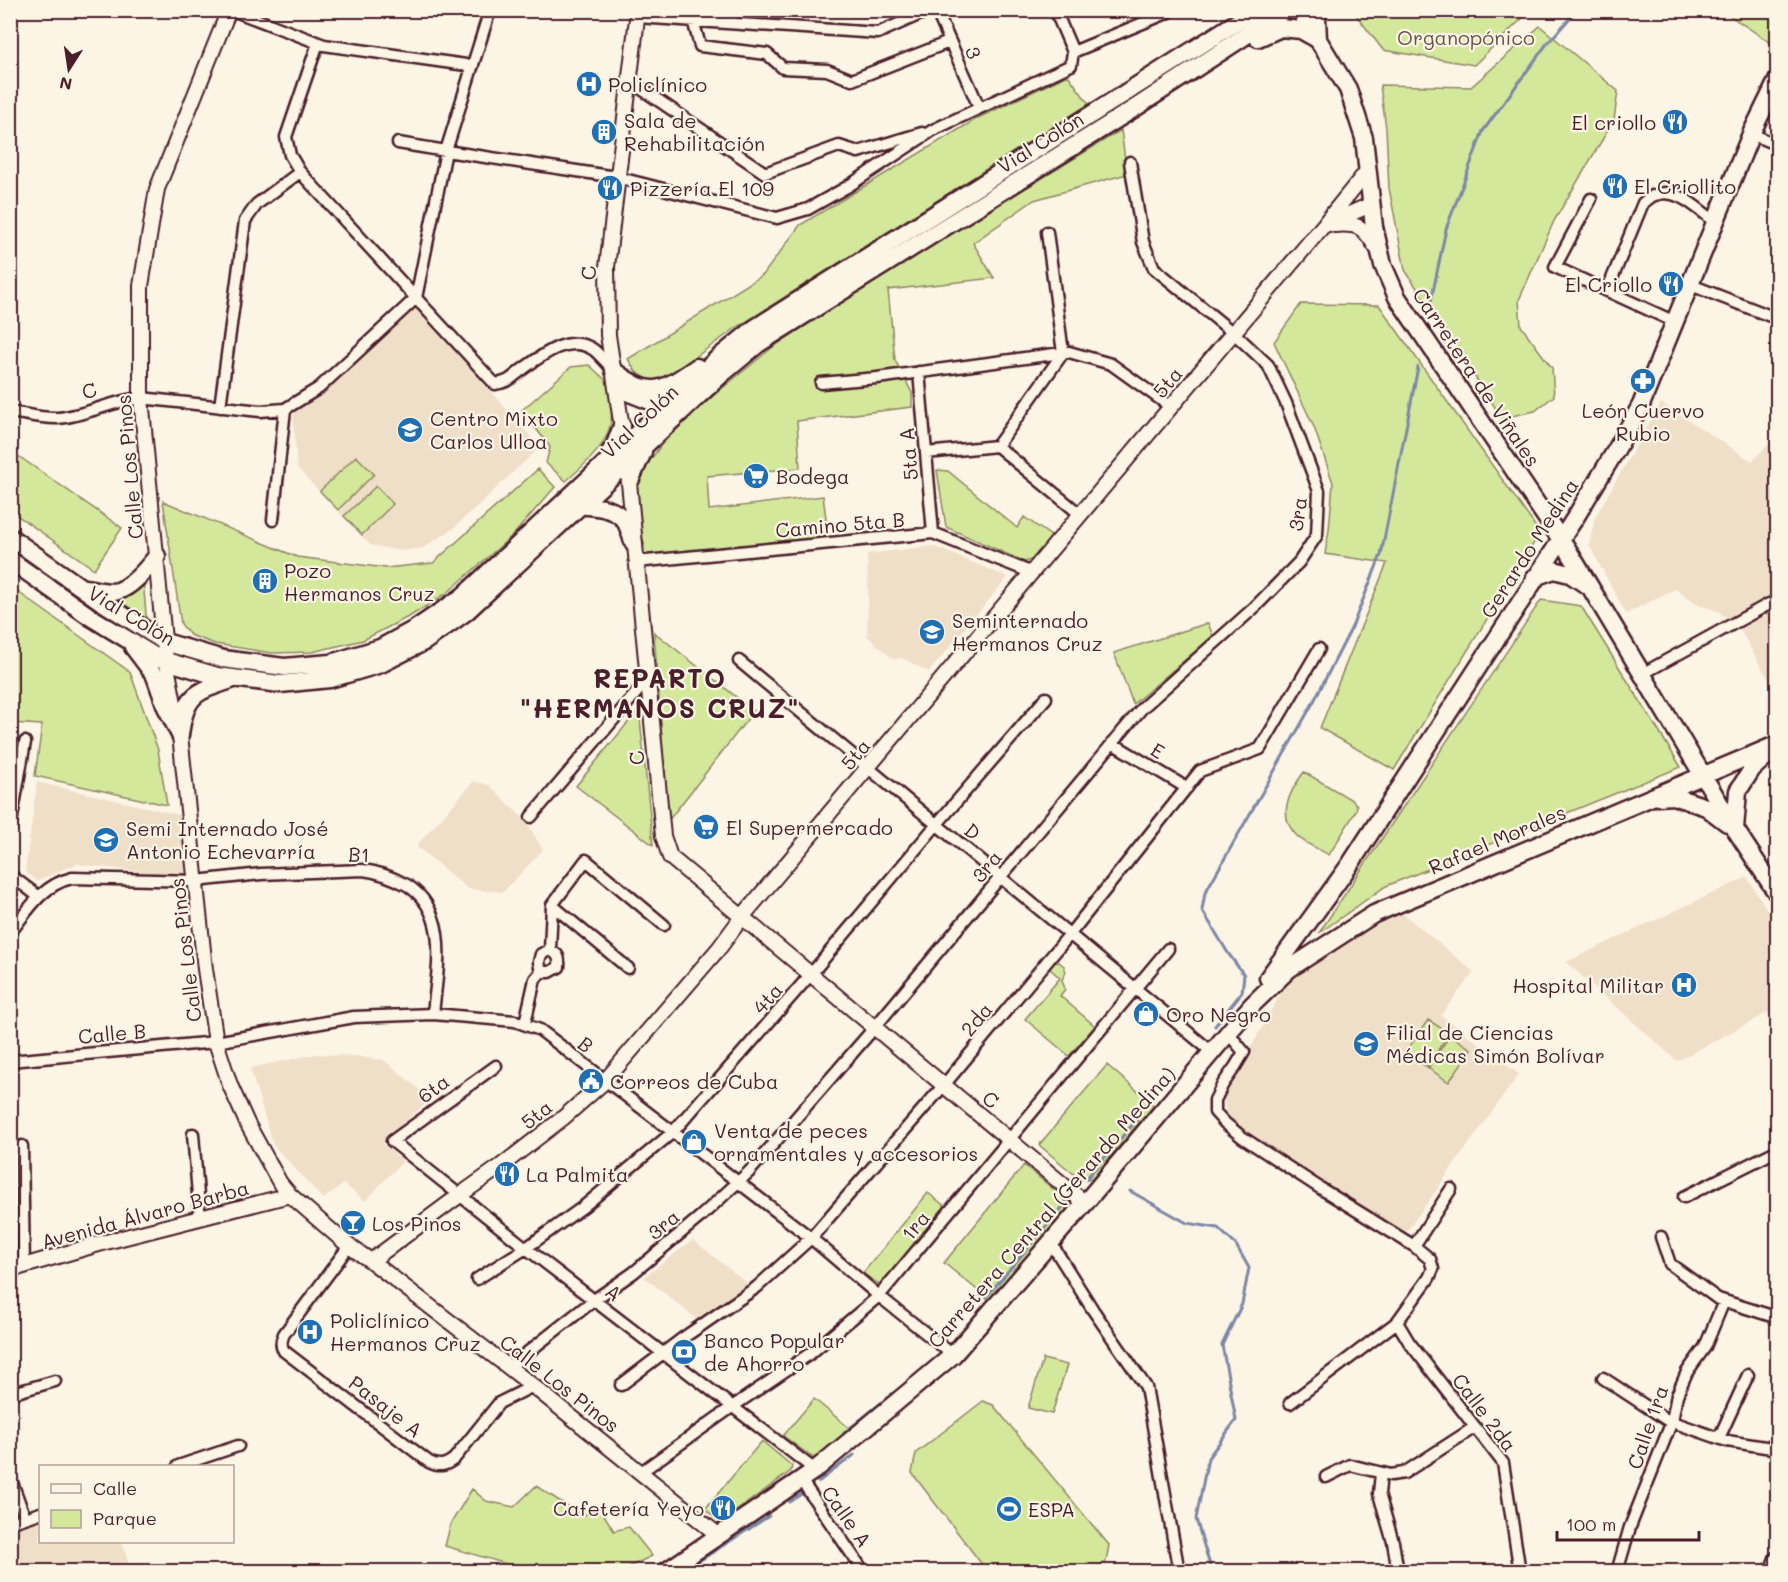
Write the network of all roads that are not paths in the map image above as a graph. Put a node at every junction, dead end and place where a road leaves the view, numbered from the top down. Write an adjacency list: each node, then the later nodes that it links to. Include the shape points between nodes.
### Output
1 (230, 10): 17 (street); 50 (street, Calle Los Pinos, via 157,189 141,286)
2 (490, 10): 19 (street)
3 (733, 10): 14 (street)
4 (930, 10): 14 (street, via 878,33)
5 (936, 10): 16 (street, 3)
6 (1055, 10): 18 (street)
7 (1256, 10): 44 (main road, Vial Colón)
8 (1285, 10): 20 (main road, Vial Colón)
9 (1300, 10): 15 (main road, Carretera de Viñales)
10 (1319, 10): 15 (main road)
11 (1166, 12): 18 (street)
12 (638, 14): 13 (street); 22 (street, C)
13 (693, 20): 14 (street); 16 (street, via 700,46 767,54 783,68 827,70 852,80)
14 (731, 23)
15 (1318, 39): 20 (main road, via 1301,30 1281,28); 30 (main road, Carretera de Viñales, via 1348,89 1365,138)
16 (949, 42): 23 (street, 3)
17 (318, 43): 19 (street); 31 (street, via 286,137)
18 (1073, 52): 23 (street, via 1071,65)
19 (473, 66): 28 (street)
20 (1182, 77): 52 (main road, Vial Colón, via 758,344)
21 (1778, 79): 25 (main road, Gerardo Medina)
22 (630, 81): 24 (street, via 765,172 839,146 858,152); 32 (street, C)
23 (979, 107): 24 (street)
24 (933, 130): 32 (street, via 828,198 777,218)
25 (1750, 134): 27 (street); 35 (main road, Gerardo Medina)
26 (398, 143): 28 (street)
27 (1778, 145)
28 (446, 151): 32 (street); 41 (street)
29 (1130, 162): 45 (street, 3ra, via 1143,242 1154,268)
30 (1368, 170): 34 (main road, Carretera de Viñales); 36 (street, 5ta)
31 (300, 172): 41 (street); 53 (street, via 256,204 245,221)
32 (616, 177): 48 (street, C, via 606,267 608,335)
33 (1591, 200): 40 (street, via 1555,267)
34 (1372, 204): 36 (street, 5ta); 38 (main road, Carretera de Viñales)
35 (1716, 222): 39 (main road, Gerardo Medina); 40 (street, via 1690,202 1669,193 1654,195 1643,203)
36 (1323, 226): 38 (street, via 1351,223 1367,231); 45 (street, 5ta)
37 (1047, 232): 46 (street)
38 (1380, 252): 70 (main road, Carretera de Viñales, via 1397,297)
39 (1691, 285): 42 (street); 43 (main road, Gerardo Medina)
40 (1607, 291): 43 (street)
41 (416, 298): 48 (street, via 495,384 507,383 555,347 577,344 593,350); 55 (street, via 319,388)
42 (1778, 319)
43 (1675, 322): 70 (main road, Gerardo Medina, via 1641,405)
44 (755, 328): 48 (main road, via 671,384 644,389); 51 (main road, Vial Colón)
45 (1233, 332): 54 (street, 5ta); 91 (street, 3ra, via 1268,365 1286,403 1319,491 1317,535 1299,562 1255,607 1142,708)
46 (1063, 353): 47 (street); 54 (street, via 1111,363); 59 (street)
47 (919, 372): 49 (street); 61 (street, 5ta A)
48 (615, 378): 51 (main road, via 641,399); 57 (street, C)
49 (821, 383)
50 (141, 398): 53 (street, C); 56 (street, C, via 58,418); 72 (street, Calle Los Pinos)
51 (672, 400): 52 (main road); 60 (main road, Vial Colón)
52 (693, 400): 58 (main road, Vial Colón)
53 (220, 407): 55 (street, C)
54 (1171, 407): 66 (street, 5ta)
55 (285, 409): 67 (street)
56 (10, 412)
57 (622, 426): 60 (street, C); 62 (main road, via 614,447)
58 (650, 439): 60 (main road, Vial Colón); 63 (main road)
59 (997, 446): 61 (street); 66 (street)
60 (625, 453): 62 (main road, Vial Colón); 63 (street, C); 64 (main road, Vial Colón)
61 (926, 453): 68 (street, 5ta A)
62 (587, 480): 65 (main road, Vial Colón)
63 (630, 481): 71 (street, C)
64 (580, 506): 65 (main road, Vial Colón); 71 (main road, via 614,511 625,521)
65 (564, 513): 71 (main road, via 596,517 615,525); 81 (main road, Vial Colón, via 462,597 380,648 331,663 284,667 223,659); 86 (main road, Vial Colón, via 466,612 424,642 381,664 330,680 280,684)
66 (1081, 515): 75 (street, 5ta)
67 (273, 520)
68 (933, 533): 74 (street, Camino 5ta B); 75 (street, Camino 5ta B, via 1030,572)
69 (10, 537): 77 (main road, Vial Colón)
70 (1560, 540): 76 (main road, Gerardo Medina); 78 (main road, Carretera de Viñales)
71 (634, 544): 74 (street, C)
72 (157, 556): 77 (main road, via 136,579 118,591); 81 (street, Calle Los Pinos)
73 (10, 560): 80 (main road, Vial Colón)
74 (636, 561): 87 (street, C)
75 (1037, 566): 93 (street, 5ta)
76 (1535, 577): 78 (main road, via 1554,570 1570,574); 117 (main road, Gerardo Medina, via 1349,866 1260,988)
77 (80, 587): 81 (main road, Vial Colón)
78 (1591, 588): 85 (main road, Carretera de Viñales)
79 (1769, 604): 85 (street)
80 (129, 641): 83 (main road, Vial Colón); 89 (main road, via 155,676)
81 (165, 642): 83 (street, Calle Los Pinos)
82 (1319, 649): 95 (street, 2da, via 1260,749 1200,771)
83 (166, 661): 86 (main road, Vial Colón); 89 (street, Calle Los Pinos)
84 (740, 661): 93 (street, D)
85 (1642, 674): 94 (main road, Carretera de Viñales)
86 (235, 678): 89 (main road, via 192,698 183,714)
87 (648, 679): 97 (street); 107 (street, C, via 663,836 670,857)
88 (1046, 698): 98 (street, 4ta)
89 (180, 735): 103 (street, Calle Los Pinos)
90 (25, 742): 99 (street)
91 (1112, 743): 95 (street, E); 102 (street, 3ra)
92 (1778, 745): 94 (main road, Rafael Morales); 100 (main road, via 1752,769 1738,791)
93 (868, 769): 98 (street, D); 107 (street, 5ta)
94 (1703, 776): 96 (main road, Rafael Morales); 100 (main road, Carretera de Viñales)
95 (1187, 788): 110 (street, 2da)
96 (1647, 799): 100 (main road, via 1673,796 1706,807); 117 (main road, Rafael Morales, via 1374,914 1289,969)
97 (531, 817)
98 (937, 824): 102 (street, D); 115 (street, 4ta)
99 (10, 829)
100 (1735, 829): 104 (main road, Carretera de Viñales)
101 (10, 875): 105 (street)
102 (1001, 877): 110 (street, D); 120 (street, 3ra)
103 (196, 881): 105 (street, B1, via 72,878 57,882); 118 (street, B1, via 363,870 392,877 424,900 434,917 438,938); 122 (street, Calle Los Pinos)
104 (1778, 895)
105 (38, 896): 109 (street, B1)
106 (552, 905): 108 (street, via 586,860); 112 (street); 113 (street)
107 (742, 917): 115 (street, C); 126 (street, 5ta)
108 (663, 925)
109 (10, 933)
110 (1070, 934): 116 (street, D); 127 (street, 2da)
111 (1168, 949): 116 (street, 1ra)
112 (550, 950): 114 (street, via 541,954); 114 (street, via 557,953 559,967)
113 (628, 968)
114 (542, 972): 119 (street, via 535,980)
115 (811, 974): 120 (street, C); 128 (street, 4ta)
116 (1135, 988): 123 (street, D); 130 (street, 1ra)
117 (1252, 1005): 121 (main road, Carretera Central (Gerardo Medina))
118 (433, 1014): 119 (street, B); 122 (street, B, via 354,1017)
119 (525, 1023): 126 (street, B, via 540,1030)
120 (875, 1028): 127 (street, C); 134 (street, 3ra)
121 (1228, 1033): 123 (main road, Carretera Central (Gerardo Medina)); 145 (street, via 1244,1052 1215,1100 1215,1112 1242,1137)
122 (216, 1042): 124 (street, Calle B); 136 (street, Calle Los Pinos, via 247,1123)
123 (1212, 1052): 139 (main road, Carretera Central (Gerardo Medina))
124 (10, 1061)
125 (495, 1065): 131 (street, 6ta)
126 (605, 1081): 128 (street, B); 137 (street, 5ta, via 554,1125)
127 (944, 1085): 130 (street, C); 142 (street, 2da)
128 (673, 1132): 134 (street, B); 146 (street, 4ta, via 583,1207)
129 (193, 1134): 140 (street)
130 (1010, 1139): 139 (street, C); 150 (street, 1ra)
131 (392, 1141): 137 (street, A)
132 (21, 1146): 148 (street)
133 (1778, 1150): 138 (street)
134 (739, 1182): 142 (street, B); 151 (street, 3ra, via 633,1273)
135 (1452, 1189): 145 (street)
136 (290, 1195): 140 (street, Avenida Álvaro Barba); 144 (street, Calle Los Pinos)
137 (460, 1195): 146 (street, A); 147 (street, 5ta)
138 (1684, 1197)
139 (1085, 1203): 143 (main road, Carretera Central (Gerardo Medina))
140 (200, 1219): 148 (street, Avenida Álvaro Barba)
141 (1661, 1237): 152 (street, via 1670,1264)
142 (811, 1238): 150 (street, B); 155 (street, 2da, via 757,1287)
143 (1051, 1243): 156 (main road, Carretera Central (Gerardo Medina)); 185 (street, via 1146,1387)
144 (350, 1246): 147 (street, Calle Los Pinos); 162 (street, Pasaje A, via 284,1334 281,1347 429,1462 448,1464 499,1403)
145 (1414, 1246): 154 (street, via 1430,1259 1433,1269)
146 (526, 1248): 149 (street, 4ta); 151 (street, A)
147 (372, 1261): 157 (street, Calle Los Pinos)
148 (17, 1269)
149 (477, 1279)
150 (879, 1296): 156 (street, B); 165 (street, 1ra, via 811,1353)
151 (594, 1300): 155 (street, A); 157 (street, 3ra)
152 (1724, 1301): 153 (street); 166 (street, Calle 1ra, via 1705,1347 1677,1395)
153 (1778, 1318)
154 (1397, 1322): 164 (street); 167 (street, Calle 2da)
155 (662, 1352): 161 (street, 2da); 165 (street, A)
156 (953, 1355): 172 (main road, Carretera Central (Gerardo Medina))
157 (509, 1367): 162 (street, Calle Los Pinos)
158 (1748, 1375): 168 (street)
159 (1603, 1378): 166 (street)
160 (55, 1381): 163 (street)
161 (621, 1384)
162 (533, 1386): 173 (street, Calle Los Pinos)
163 (10, 1394)
164 (1290, 1403)
165 (732, 1407): 172 (street, A); 173 (street, 1ra)
166 (1672, 1421): 168 (street); 188 (street, Calle 1ra, via 1630,1527)
167 (1475, 1427): 174 (street, via 1404,1473); 187 (street, Calle 2da, via 1503,1463)
168 (1719, 1438): 170 (street)
169 (238, 1446): 171 (street)
170 (1778, 1449)
171 (184, 1465)
172 (815, 1470): 177 (main road, Carretera Central (Gerardo Medina))
173 (641, 1472): 181 (street, Calle Los Pinos)
174 (1381, 1473): 175 (street, via 1350,1465); 186 (street, via 1379,1494)
175 (1326, 1477)
176 (10, 1478): 179 (street)
177 (801, 1480): 181 (main road, Carretera Central (Gerardo Medina)); 184 (street, Calle A)
178 (39, 1513): 179 (street)
179 (25, 1518): 180 (street)
180 (10, 1523)
181 (718, 1535): 183 (main road, Carretera Central (Gerardo Medina))
182 (1778, 1558): 189 (main road)
183 (665, 1572)
184 (864, 1572)
185 (1179, 1572)
186 (1398, 1572)
187 (1520, 1572)
188 (1617, 1572)
189 (1773, 1572)

